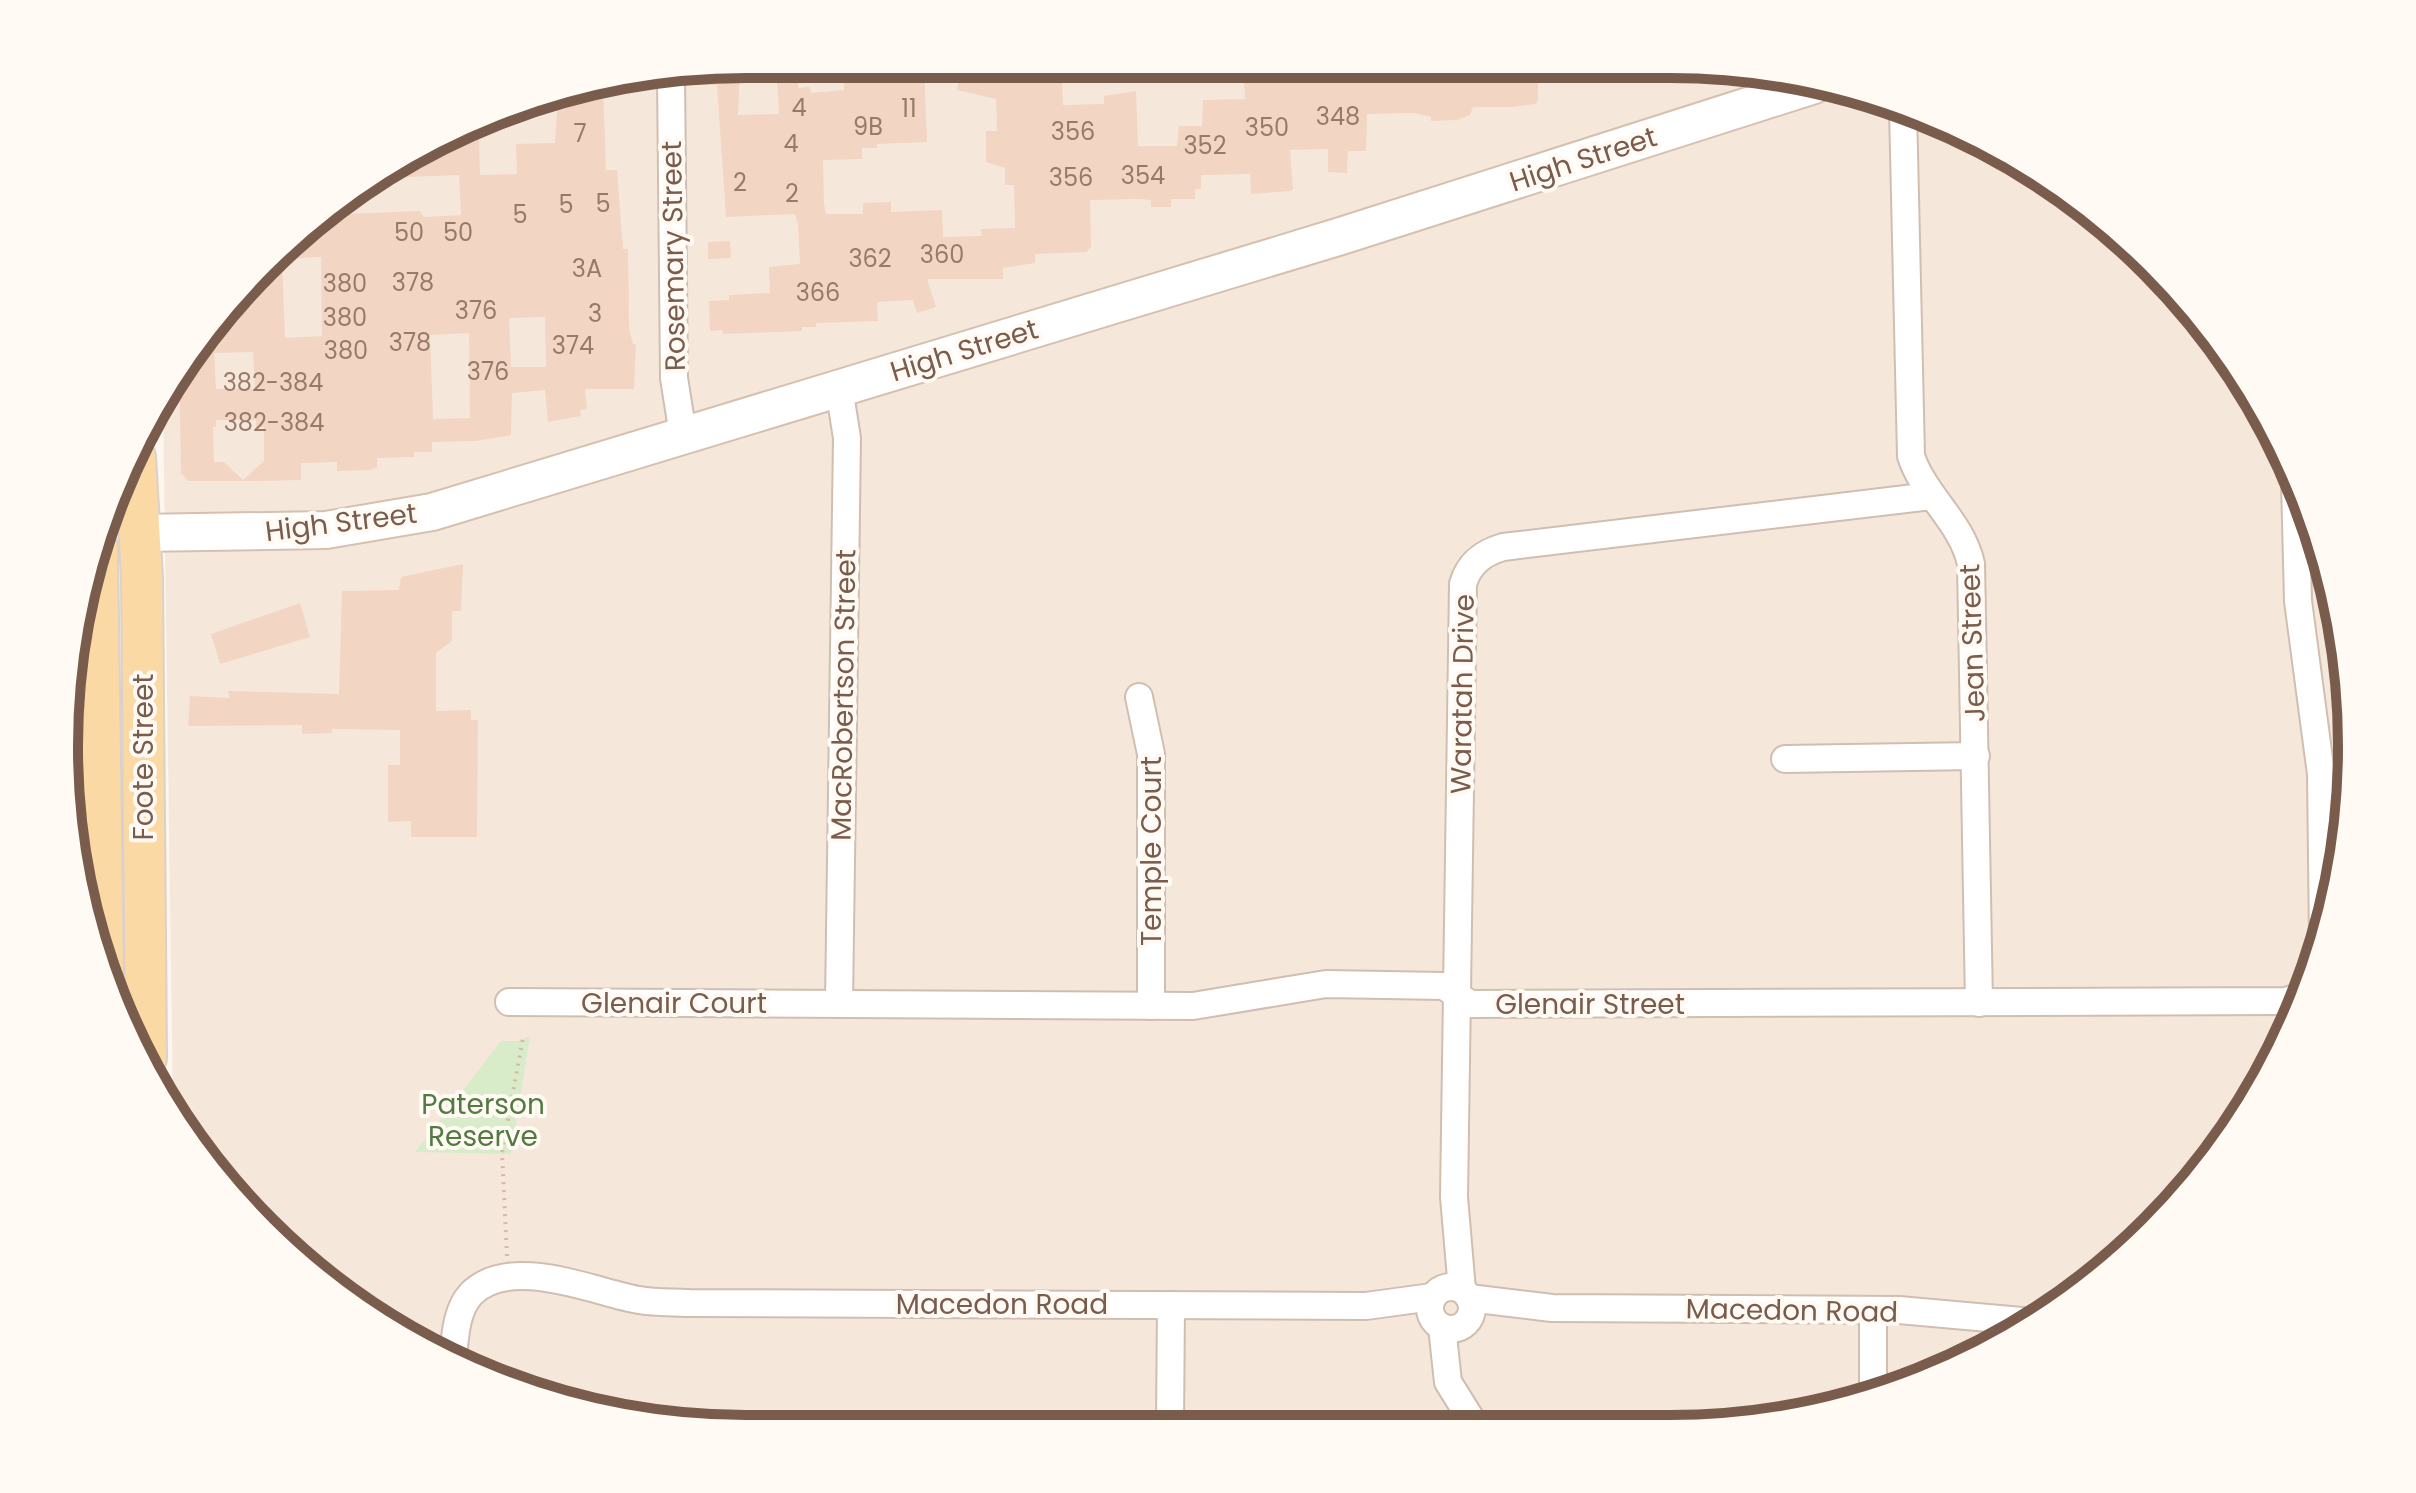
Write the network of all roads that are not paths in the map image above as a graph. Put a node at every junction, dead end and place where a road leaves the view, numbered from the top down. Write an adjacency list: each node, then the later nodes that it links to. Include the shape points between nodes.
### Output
1 (671, 83): 5 (street, Rosemary Street, via 674,378)
2 (1797, 90): 4 (main road, High Street)
3 (1903, 121): 7 (street, Jean Street, via 1910,441 1915,469)
4 (839, 388): 5 (main road, High Street); 20 (street, MacRobertson Street, via 847,438)
5 (683, 435): 10 (main road, High Street, via 432,512 378,523 272,533)
6 (136, 476): 10 (main road, Foote Street)
7 (1931, 496): 13 (street, Jean Street, via 1962,538 1971,564); 17 (street, Waratah Drive, via 1503,547 1476,559 1463,584)
8 (2296, 514): 15 (street, via 2298,601 2321,765)
9 (113, 533): 10 (main road, High Street)
10 (139, 533): 23 (main road, Foote Street)
11 (98, 588): 16 (main road, Foote Street)
12 (1139, 697): 22 (street, Temple Court, via 1151,754)
13 (1976, 756): 14 (street); 21 (street, Jean Street)
14 (1785, 759)
15 (2322, 888)
16 (102, 925)
17 (1457, 994): 21 (street, Glenair Street, via 1470,1004); 22 (street, Glenair Street, via 1444,986 1326,984 1208,1005); 25 (street, Waratah Drive)
18 (2288, 1000): 21 (street, Glenair Street)
19 (509, 1002): 20 (street, Glenair Court)
20 (839, 1003): 22 (street, Glenair Street)
21 (1979, 1003)
22 (1151, 1006)
23 (146, 1039)
24 (1171, 1305): 25 (street, Macedon Road); 28 (street, Macedon Road, via 638,1300 555,1279 507,1278 481,1286 465,1302); 30 (street)
25 (1451, 1308): 26 (street, Macedon Road); 31 (street, Waratah Drive, via 1448,1382)
26 (1873, 1310): 27 (street, Macedon Road); 29 (street)
27 (2011, 1320)
28 (454, 1348)
29 (1873, 1383)
30 (1170, 1415)
31 (1468, 1415)

